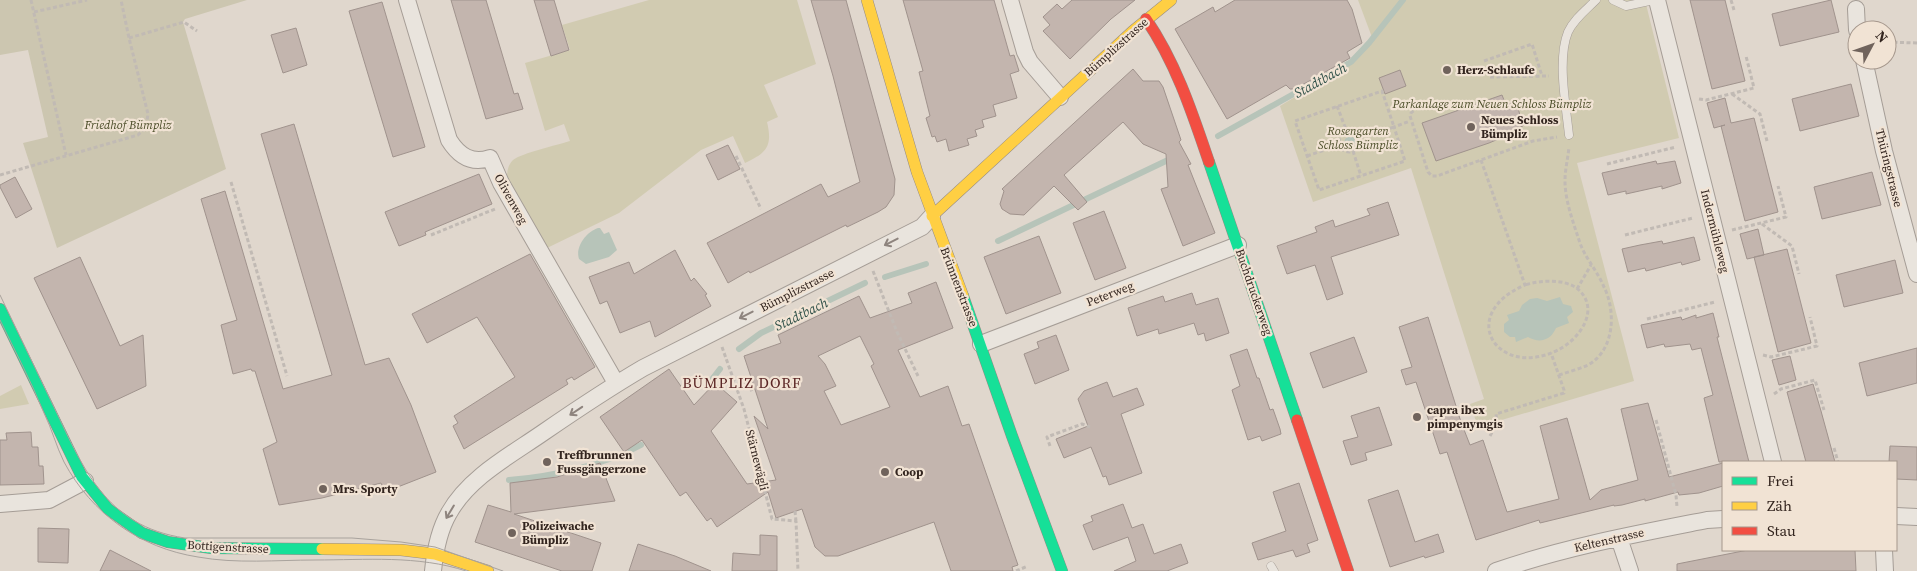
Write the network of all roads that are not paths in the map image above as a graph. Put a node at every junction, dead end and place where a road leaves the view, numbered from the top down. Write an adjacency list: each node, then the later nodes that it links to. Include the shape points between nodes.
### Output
1 (408, 0): 19 (street, Olivenweg, via 449,140 466,158 490,158 501,183)
2 (867, 0): 14 (street, Brünnenstrasse)
3 (1010, 0): 12 (street, via 1030,62)
4 (1171, 0): 9 (street, Bümplizstrasse)
5 (1596, 0): 13 (lane, via 1568,31 1563,76)
6 (1613, 0): 7 (lane, via 1626,6)
7 (1656, 0): 20 (street, Indermühleweg)
8 (1856, 9): 10 (street)
9 (1146, 19): 12 (street, Bümplizstrasse); 15 (street, Buchdruckerweg, via 1182,82)
10 (1857, 20)
11 (1866, 70): 16 (street, Thüringstrasse)
12 (1060, 97): 14 (street, Bümplizstrasse)
13 (1569, 135)
14 (932, 216): 18 (street, Brünnenstrasse); 19 (street, Bümplizstrasse, one-way to 19, via 922,227)
15 (1238, 244): 18 (street, Peterweg); 32 (street, Buchdruckerweg)
16 (1917, 274)
17 (0, 309): 21 (street, Bottigenstrasse)
18 (981, 344): 31 (street, Brünnenstrasse)
19 (616, 384): 28 (street, Bümplizstrasse, one-way to 28, via 467,488 443,524)
20 (1773, 461)
21 (84, 481): 22 (street, via 49,500); 28 (street, Bottigenstrasse, via 108,509 128,525 148,536 177,544 211,548 401,550)
22 (0, 504)
23 (1897, 516): 24 (street)
24 (1917, 517)
25 (1722, 519): 26 (street, Keltenstrasse)
26 (1619, 538): 33 (street, Keltenstrasse); 34 (street)
27 (1884, 551): 35 (street)
28 (435, 554): 29 (street, Bümplizstrasse); 30 (street, Bottigenstrasse)
29 (432, 571)
30 (488, 571)
31 (1062, 571)
32 (1348, 571)
33 (1496, 571)
34 (1630, 571)
35 (1885, 571)

